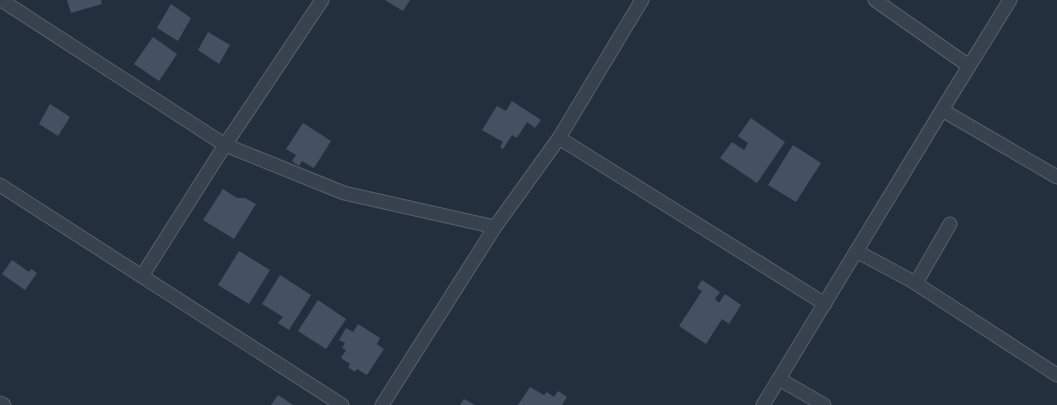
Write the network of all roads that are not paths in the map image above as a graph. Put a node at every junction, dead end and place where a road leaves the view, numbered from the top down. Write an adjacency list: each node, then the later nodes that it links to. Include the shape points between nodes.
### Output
1 (1, 0): 9 (street)
2 (322, 0): 9 (street)
3 (642, 0): 8 (street)
4 (874, 0): 6 (street)
5 (1010, 0): 6 (street)
6 (969, 66): 7 (street)
7 (942, 110): 10 (street); 14 (street)
8 (559, 138): 13 (street); 17 (street)
9 (225, 145): 13 (street, via 344,193); 15 (street)
10 (1057, 177)
11 (0, 185): 15 (street)
12 (950, 224): 16 (street)
13 (495, 227): 23 (street)
14 (856, 251): 16 (street); 17 (street)
15 (142, 276): 22 (street)
16 (916, 283): 18 (street)
17 (825, 304): 19 (street)
18 (1057, 375)
19 (779, 379): 24 (street); 25 (street)
20 (0, 403): 21 (street)
21 (4, 405)
22 (342, 405)
23 (382, 405)
24 (763, 405)
25 (824, 405)

